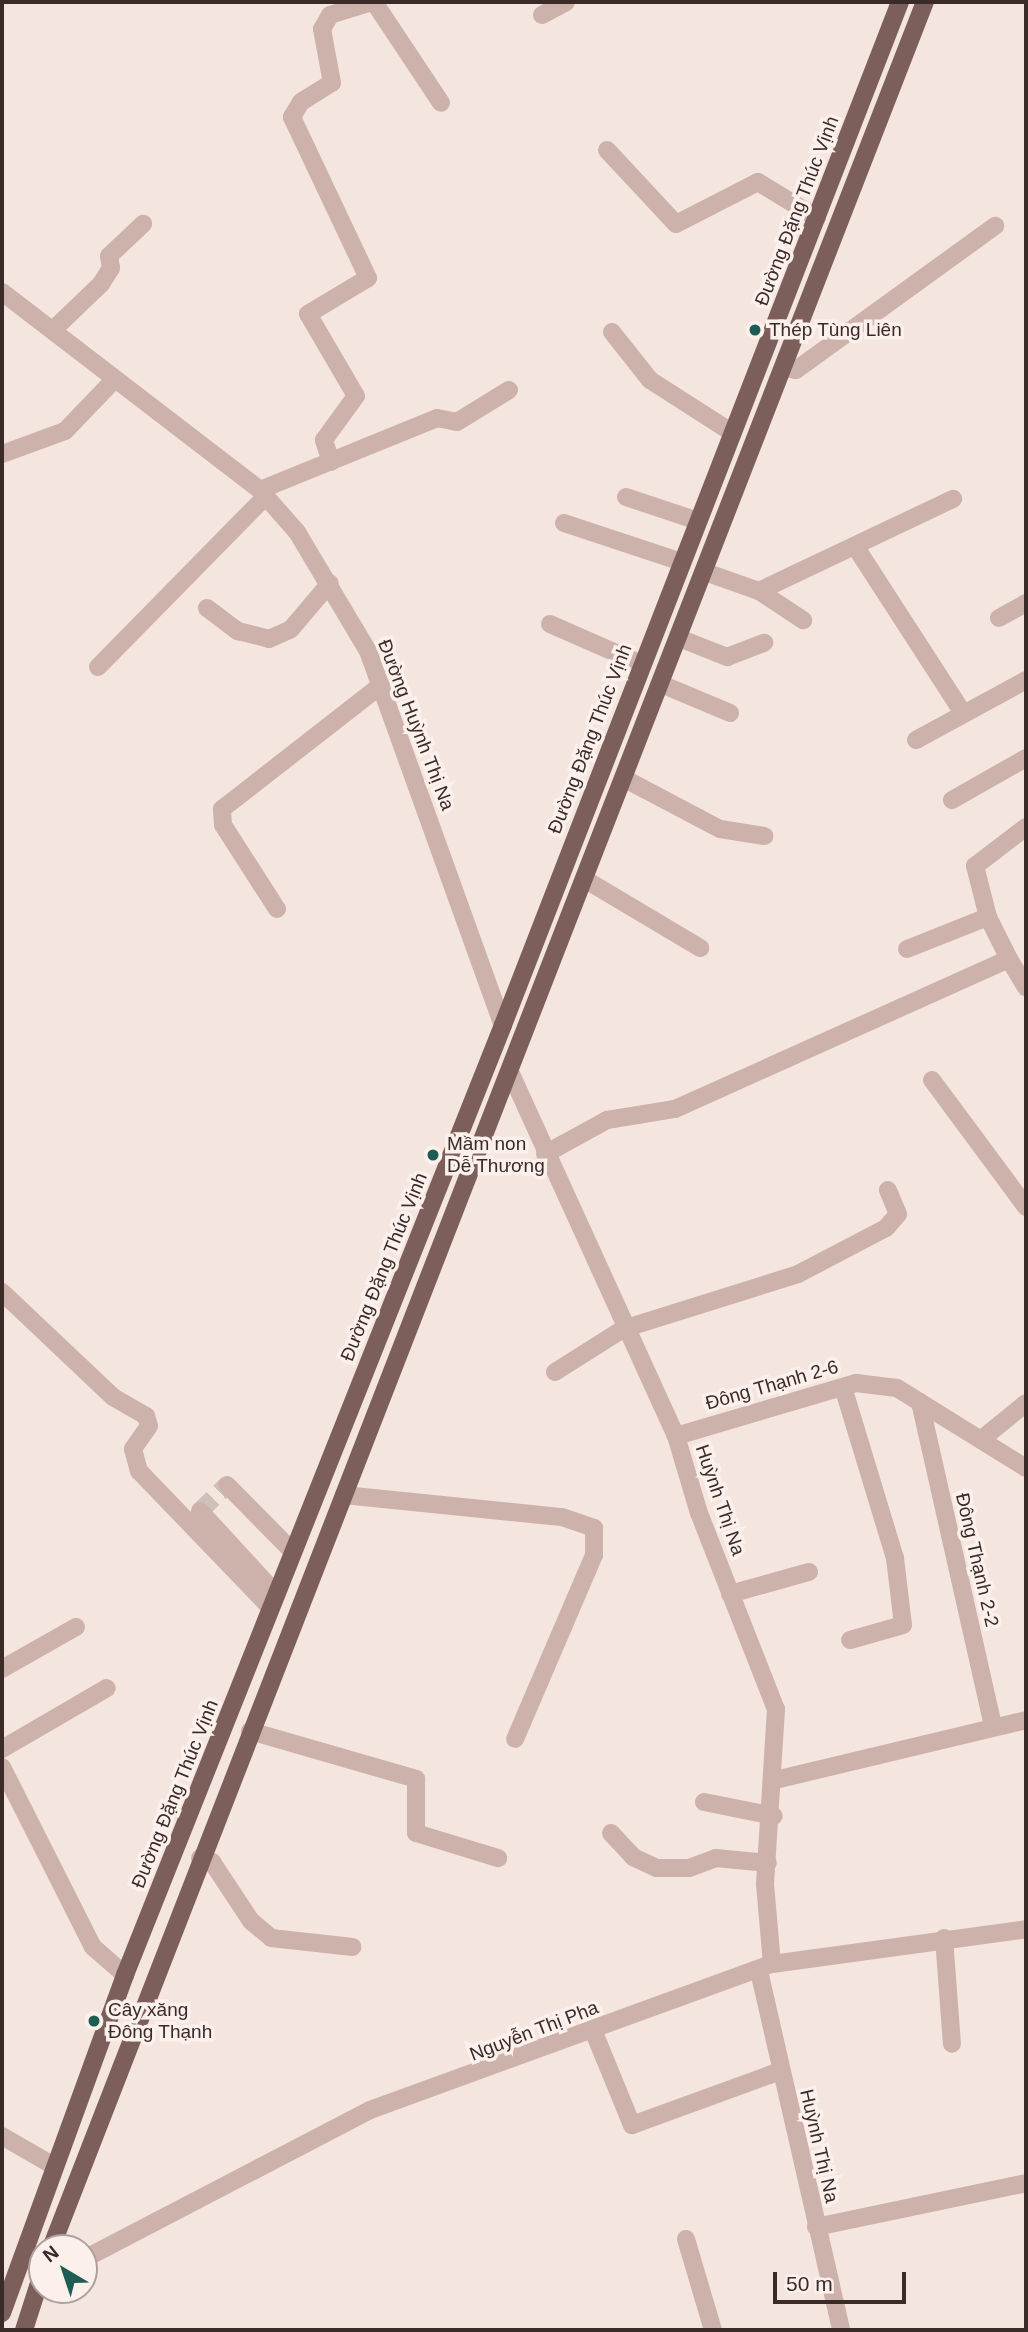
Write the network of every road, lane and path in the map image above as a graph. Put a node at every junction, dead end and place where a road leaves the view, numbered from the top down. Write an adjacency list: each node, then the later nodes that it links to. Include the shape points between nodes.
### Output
1 (373, 2): 6 (street); 19 (street, via 330,15 322,29 332,83 302,102 292,117 368,278 308,314 356,396 324,440)
2 (566, 2): 5 (street)
3 (900, 2): 8 (main road, Đường Đặng Thúc Vịnh)
4 (926, 2): 14 (main road)
5 (542, 15)
6 (440, 103)
7 (607, 150): 8 (street, via 676,224 758,181)
8 (817, 218): 17 (main road, Đường Đặng Thúc Vịnh)
9 (143, 225): 12 (street, via 109,256 111,268 101,284)
10 (995, 226): 14 (street, via 796,370)
11 (2, 292): 12 (street, Đường Huỳnh Thị Na)
12 (54, 329): 15 (street, Đường Huỳnh Thị Na)
13 (611, 332): 17 (street, via 650,380)
14 (785, 368): 27 (main road)
15 (113, 381): 18 (street, via 65,431); 20 (street, Đường Huỳnh Thị Na)
16 (509, 390): 19 (street, via 457,422 437,418)
17 (733, 433): 23 (main road, Đường Đặng Thúc Vịnh)
18 (2, 454)
19 (331, 462): 20 (street)
20 (263, 493): 28 (street, Đường Huỳnh Thị Na); 38 (street)
21 (626, 497): 23 (street)
22 (953, 499): 25 (street)
23 (698, 521): 26 (main road, Đường Đặng Thúc Vịnh)
24 (564, 523): 26 (street)
25 (855, 546): 29 (street); 43 (street)
26 (682, 562): 37 (main road, Đường Đặng Thúc Vịnh)
27 (705, 572): 29 (street); 35 (main road)
28 (330, 583): 31 (street, via 291,629 269,639 238,631); 41 (street, Đường Huỳnh Thị Na)
29 (760, 591): 33 (street)
30 (1026, 603): 32 (street)
31 (207, 608)
32 (999, 618)
33 (803, 621)
34 (550, 624): 37 (street)
35 (679, 638): 36 (street, via 727,657); 40 (main road)
36 (764, 643)
37 (641, 664): 57 (main road, Đường Đặng Thúc Vịnh)
38 (98, 667)
39 (1026, 680): 43 (street)
40 (661, 684): 42 (street); 46 (main road)
41 (381, 685): 51 (street, via 222,809 223,825); 57 (street, Đường Huỳnh Thị Na)
42 (730, 713)
43 (963, 713): 44 (street)
44 (916, 740)
45 (1026, 758): 47 (street)
46 (625, 779): 49 (street, via 720,829); 50 (main road)
47 (952, 800)
48 (1026, 827): 52 (street, via 989,850 975,866)
49 (764, 836)
50 (586, 880): 53 (street); 58 (main road)
51 (276, 909)
52 (988, 917): 54 (street); 55 (street)
53 (700, 948)
54 (907, 949)
55 (1009, 959): 56 (street); 60 (street, via 675,1109 607,1120)
56 (1026, 987)
57 (503, 1025): 75 (main road, Đường Đặng Thúc Vịnh)
58 (511, 1074): 60 (street, Huỳnh Thị Na); 73 (main road)
59 (932, 1080): 62 (street)
60 (545, 1154): 64 (street, Huỳnh Thị Na)
61 (888, 1191): 64 (street, via 898,1214 894,1222 838,1254 798,1274)
62 (1026, 1206)
63 (2, 1292): 78 (street, via 113,1397 146,1416 149,1426 133,1449 134,1464)
64 (623, 1329): 65 (street); 69 (street, Huỳnh Thị Na)
65 (555, 1372)
66 (843, 1387): 67 (street, Đông Thạnh 2-6, via 897,1388); 69 (street, Đông Thạnh 2-6); 80 (street, via 895,1558 903,1625)
67 (920, 1402): 70 (street, Đông Thạnh 2-6); 84 (street, Đông Thạnh 2-2)
68 (1026, 1403): 70 (street)
69 (676, 1436): 77 (street, Huỳnh Thị Na)
70 (983, 1438): 71 (street, Đông Thạnh 2-6)
71 (1026, 1468)
72 (227, 1485): 75 (street)
73 (344, 1495): 85 (main road); 86 (street, via 562,1517 594,1528 594,1555)
74 (200, 1511): 78 (street)
75 (293, 1552): 78 (main road, Đường Đặng Thúc Vịnh)
76 (809, 1572): 77 (street)
77 (730, 1594): 89 (street, Huỳnh Thị Na, via 776,1709)
78 (274, 1601): 100 (main road, Đường Đặng Thúc Vịnh)
79 (76, 1627): 81 (street)
80 (850, 1640)
81 (2, 1669)
82 (107, 1688): 87 (street)
83 (1026, 1720): 84 (street)
84 (993, 1727): 89 (street)
85 (250, 1731): 93 (main road); 94 (street, via 416,1779 415,1833)
86 (515, 1739)
87 (2, 1749)
88 (2, 1767): 100 (street, via 93,1947)
89 (775, 1780): 91 (street, Huỳnh Thị Na)
90 (704, 1802): 91 (street)
91 (774, 1816): 95 (street, Huỳnh Thị Na)
92 (611, 1833): 95 (street, via 633,1857 657,1868 689,1868 716,1858)
93 (201, 1858): 98 (street, via 212,1862 251,1921 271,1938); 108 (main road)
94 (498, 1858)
95 (768, 1863): 99 (street, Huỳnh Thị Na)
96 (1026, 1930): 97 (street, Nguyễn Thị Pha)
97 (944, 1938): 99 (street, Nguyễn Thị Pha); 102 (street)
98 (353, 1947)
99 (766, 1968): 101 (street, Nguyễn Thị Pha); 103 (street, Huỳnh Thị Na)
100 (125, 1975): 105 (main road, Đường Đặng Thúc Vịnh)
101 (593, 2030): 103 (street, via 632,2125); 110 (street, Nguyễn Thị Pha, via 370,2110)
102 (952, 2044)
103 (780, 2071): 107 (street, Huỳnh Thị Na)
104 (2, 2136): 105 (street)
105 (51, 2165): 111 (main road, Đường Đặng Thúc Vịnh)
106 (1026, 2183): 107 (street)
107 (816, 2227): 117 (street, Huỳnh Thị Na)
108 (56, 2234)
109 (686, 2239): 116 (street)
110 (98, 2252)
111 (13, 2279): 112 (main road); 114 (main road, Đường Đặng Thúc Vịnh)
112 (28, 2280)
113 (33, 2304): 115 (main road)
114 (2, 2313)
115 (24, 2330)
116 (713, 2330)
117 (841, 2330)

